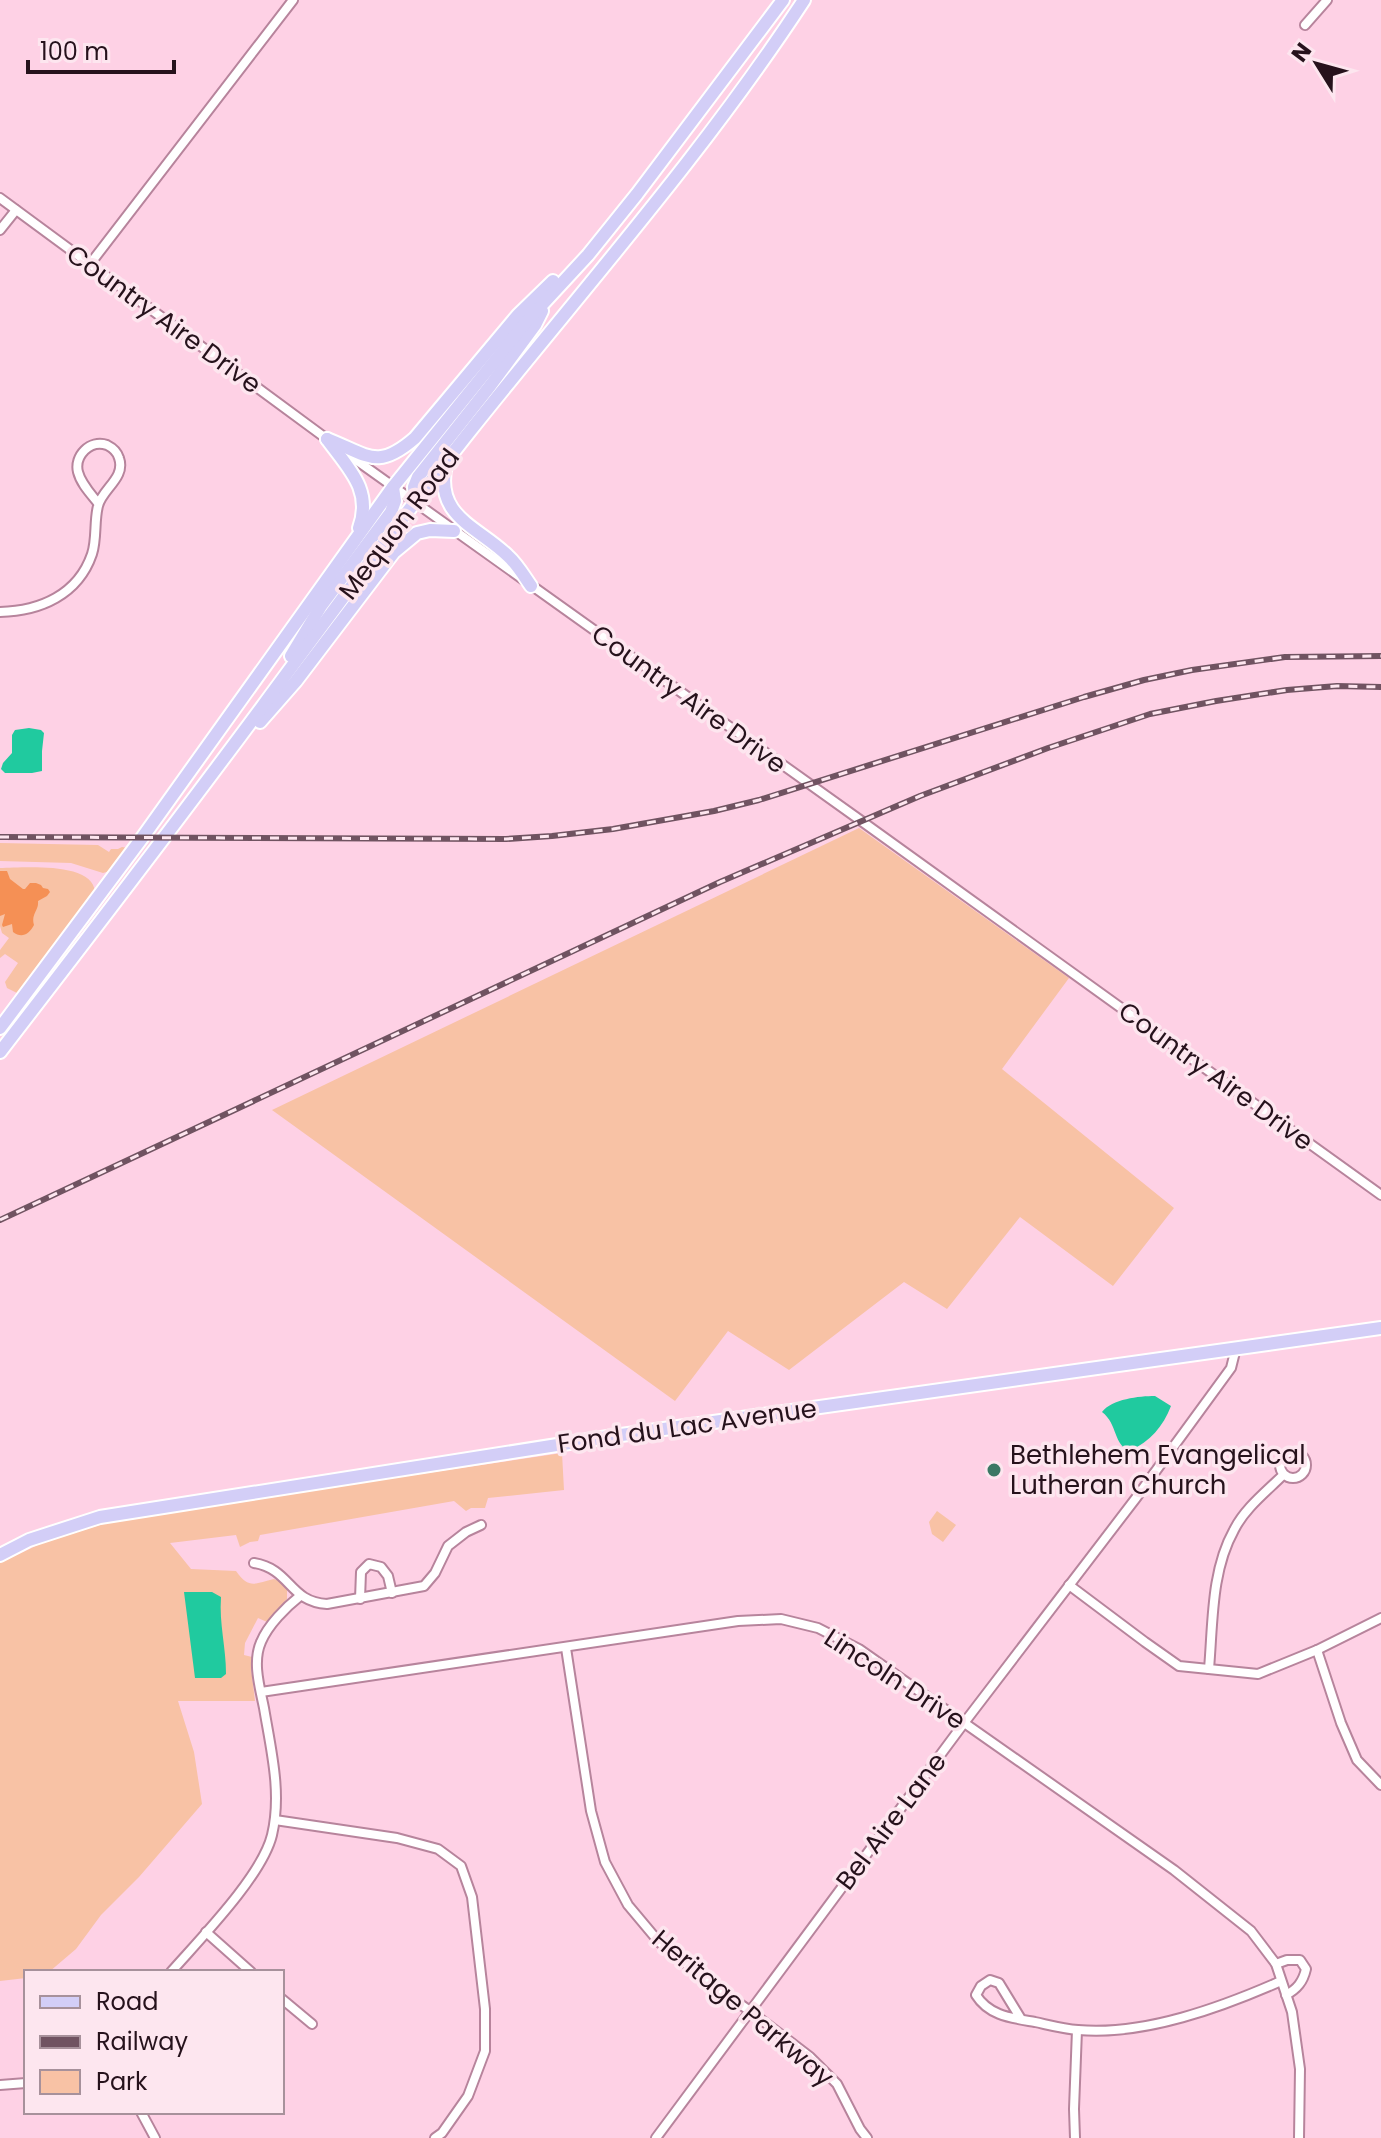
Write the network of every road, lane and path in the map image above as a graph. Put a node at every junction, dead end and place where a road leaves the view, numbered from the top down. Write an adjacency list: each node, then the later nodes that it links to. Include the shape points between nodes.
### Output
1 (293, 0): 10 (street)
2 (783, 0): 9 (main road, Mequon Road)
3 (804, 0): 13 (main road, Mequon Road, via 654,207)
4 (1327, 0): 5 (street)
5 (1305, 25)
6 (0, 198): 7 (street, Country Aire Drive)
7 (16, 210): 8 (street); 10 (street, Country Aire Drive)
8 (0, 230)
9 (582, 261): 11 (main road, Mequon Road); 12 (main road, via 560,274 518,315 401,450 378,459)
10 (90, 264): 12 (street, Country Aire Drive)
11 (551, 294): 14 (main road, Mequon Road); 16 (main road, via 535,325 418,477)
12 (327, 439): 14 (street, Country Aire Drive); 18 (main road, via 362,493 363,518)
13 (447, 461): 16 (main road, Mequon Road); 19 (main road, via 443,484 448,503 509,556)
14 (393, 487): 16 (street, Country Aire Drive); 18 (main road, Mequon Road); 21 (main road, via 391,512 321,606)
15 (98, 503): 15 (street, via 118,477 121,463 105,444 94,444 78,458 77,471); 20 (street, via 92,554 81,575 60,598 28,611)
16 (415, 503): 17 (street, Country Aire Drive); 21 (main road, Mequon Road)
17 (454, 531): 19 (street, Country Aire Drive); 22 (main road, via 430,530 407,540 296,681)
18 (355, 540): 23 (main road, Mequon Road)
19 (531, 586): 25 (street, Country Aire Drive)
20 (0, 612)
21 (263, 705): 22 (main road, Mequon Road)
22 (241, 736): 24 (main road, Mequon Road)
23 (0, 1028)
24 (0, 1052)
25 (1381, 1195)
26 (1381, 1328): 27 (main road, Fond du Lac Avenue)
27 (1236, 1348): 30 (main road, Fond du Lac Avenue, via 614,1436 100,1517); 32 (street, Bel Aire Lane, via 1231,1368)
28 (1283, 1475): 39 (street, via 1234,1529 1219,1566)
29 (481, 1525): 33 (street, via 448,1546 424,1586)
30 (0, 1555)
31 (254, 1563): 34 (street, via 272,1567)
32 (1069, 1585): 39 (street, via 1179,1666); 41 (street, Bel Aire Lane)
33 (392, 1593): 35 (street); 35 (street, via 381,1567 369,1564 361,1572)
34 (300, 1596): 35 (street, via 317,1604); 40 (street, via 260,1643)
35 (360, 1599)
36 (1381, 1618): 38 (street)
37 (566, 1648): 40 (street, Lincoln Drive); 41 (street, Lincoln Drive, via 781,1619 818,1628 859,1649); 51 (street, Heritage Parkway, via 591,1811 605,1862 628,1905 659,1942)
38 (1317, 1650): 39 (street, via 1258,1674); 42 (street, via 1357,1760)
39 (1209, 1669)
40 (261, 1692): 43 (street, via 274,1768)
41 (964, 1723): 45 (street, Lincoln Drive, via 1185,1878 1251,1931); 51 (street, Bel Aire Lane)
42 (1381, 1785)
43 (275, 1820): 44 (street, via 255,1873); 59 (street, via 397,1838 438,1849 461,1866 472,1897 485,2051 468,2096)
44 (206, 1932): 46 (street); 47 (street)
45 (1276, 1964): 48 (street, Lincoln Drive); 49 (street, via 1300,1960 1306,1969 1303,1981)
46 (173, 1970)
47 (249, 1970)
48 (1281, 1981): 49 (street, Lincoln Drive); 54 (street, via 1181,2018 1117,2030)
49 (1286, 1995): 63 (street, Lincoln Drive, via 1300,2069)
50 (284, 2001): 53 (street)
51 (750, 2011): 60 (street, Bel Aire Lane); 61 (street, Heritage Parkway, via 837,2084)
52 (1021, 2019): 52 (street, via 999,1983 990,1980 981,1986 976,1995 982,2004); 54 (street)
53 (312, 2024)
54 (1077, 2030): 62 (street)
55 (24, 2083): 56 (street)
56 (0, 2085)
57 (142, 2114): 58 (street)
58 (155, 2138)
59 (435, 2138)
60 (656, 2138)
61 (867, 2138)
62 (1075, 2138)
63 (1299, 2138)

